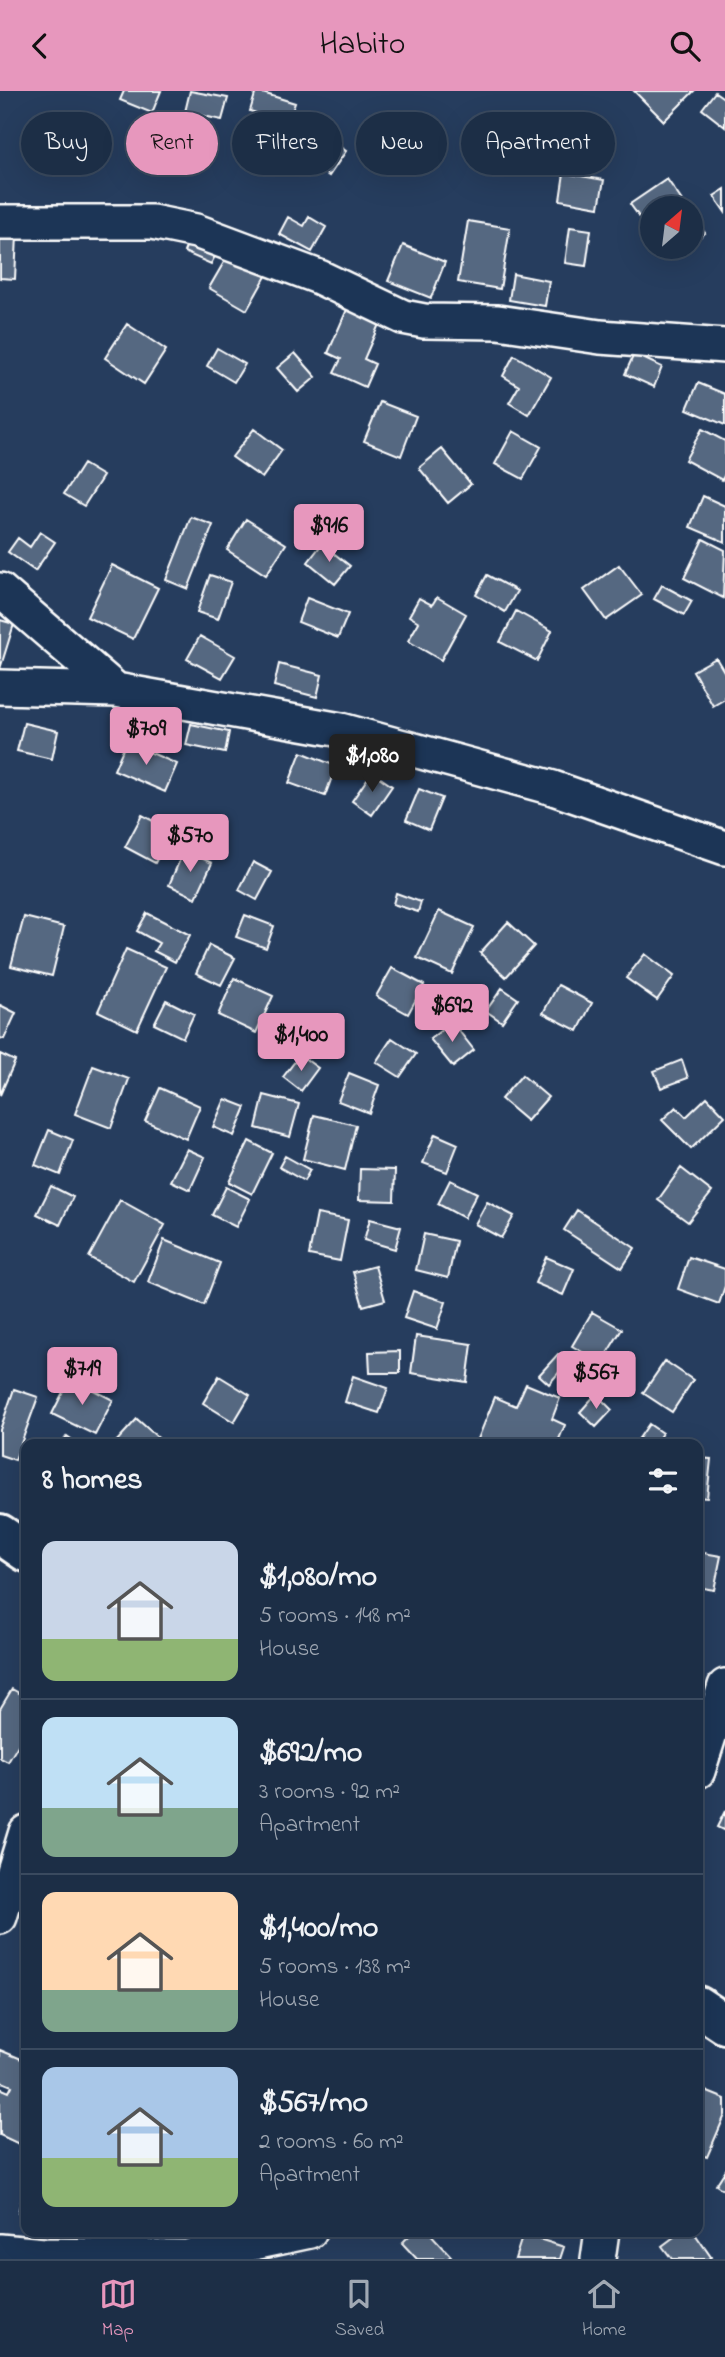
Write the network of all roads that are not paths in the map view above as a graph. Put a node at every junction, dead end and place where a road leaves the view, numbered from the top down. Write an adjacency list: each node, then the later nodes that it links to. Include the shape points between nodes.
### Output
1 (0, 222): 2 (street, via 152,222 195,231 319,277 403,317 424,321 498,322 600,337)
2 (725, 346)
3 (0, 590): 5 (street)
4 (0, 687): 5 (street)
5 (116, 690): 6 (street, via 341,730 553,788)
6 (725, 848)
7 (0, 1534): 8 (street)
8 (21, 1549)
9 (725, 1686): 10 (street)
10 (703, 1755)
11 (0, 1828): 12 (street)
12 (21, 1831)
13 (21, 1848): 14 (street)
14 (0, 1916)
15 (703, 2009): 16 (street)
16 (725, 2024)
17 (282, 2237): 19 (street, via 187,2257)
18 (601, 2237): 20 (street)
19 (0, 2251)
20 (598, 2259)

